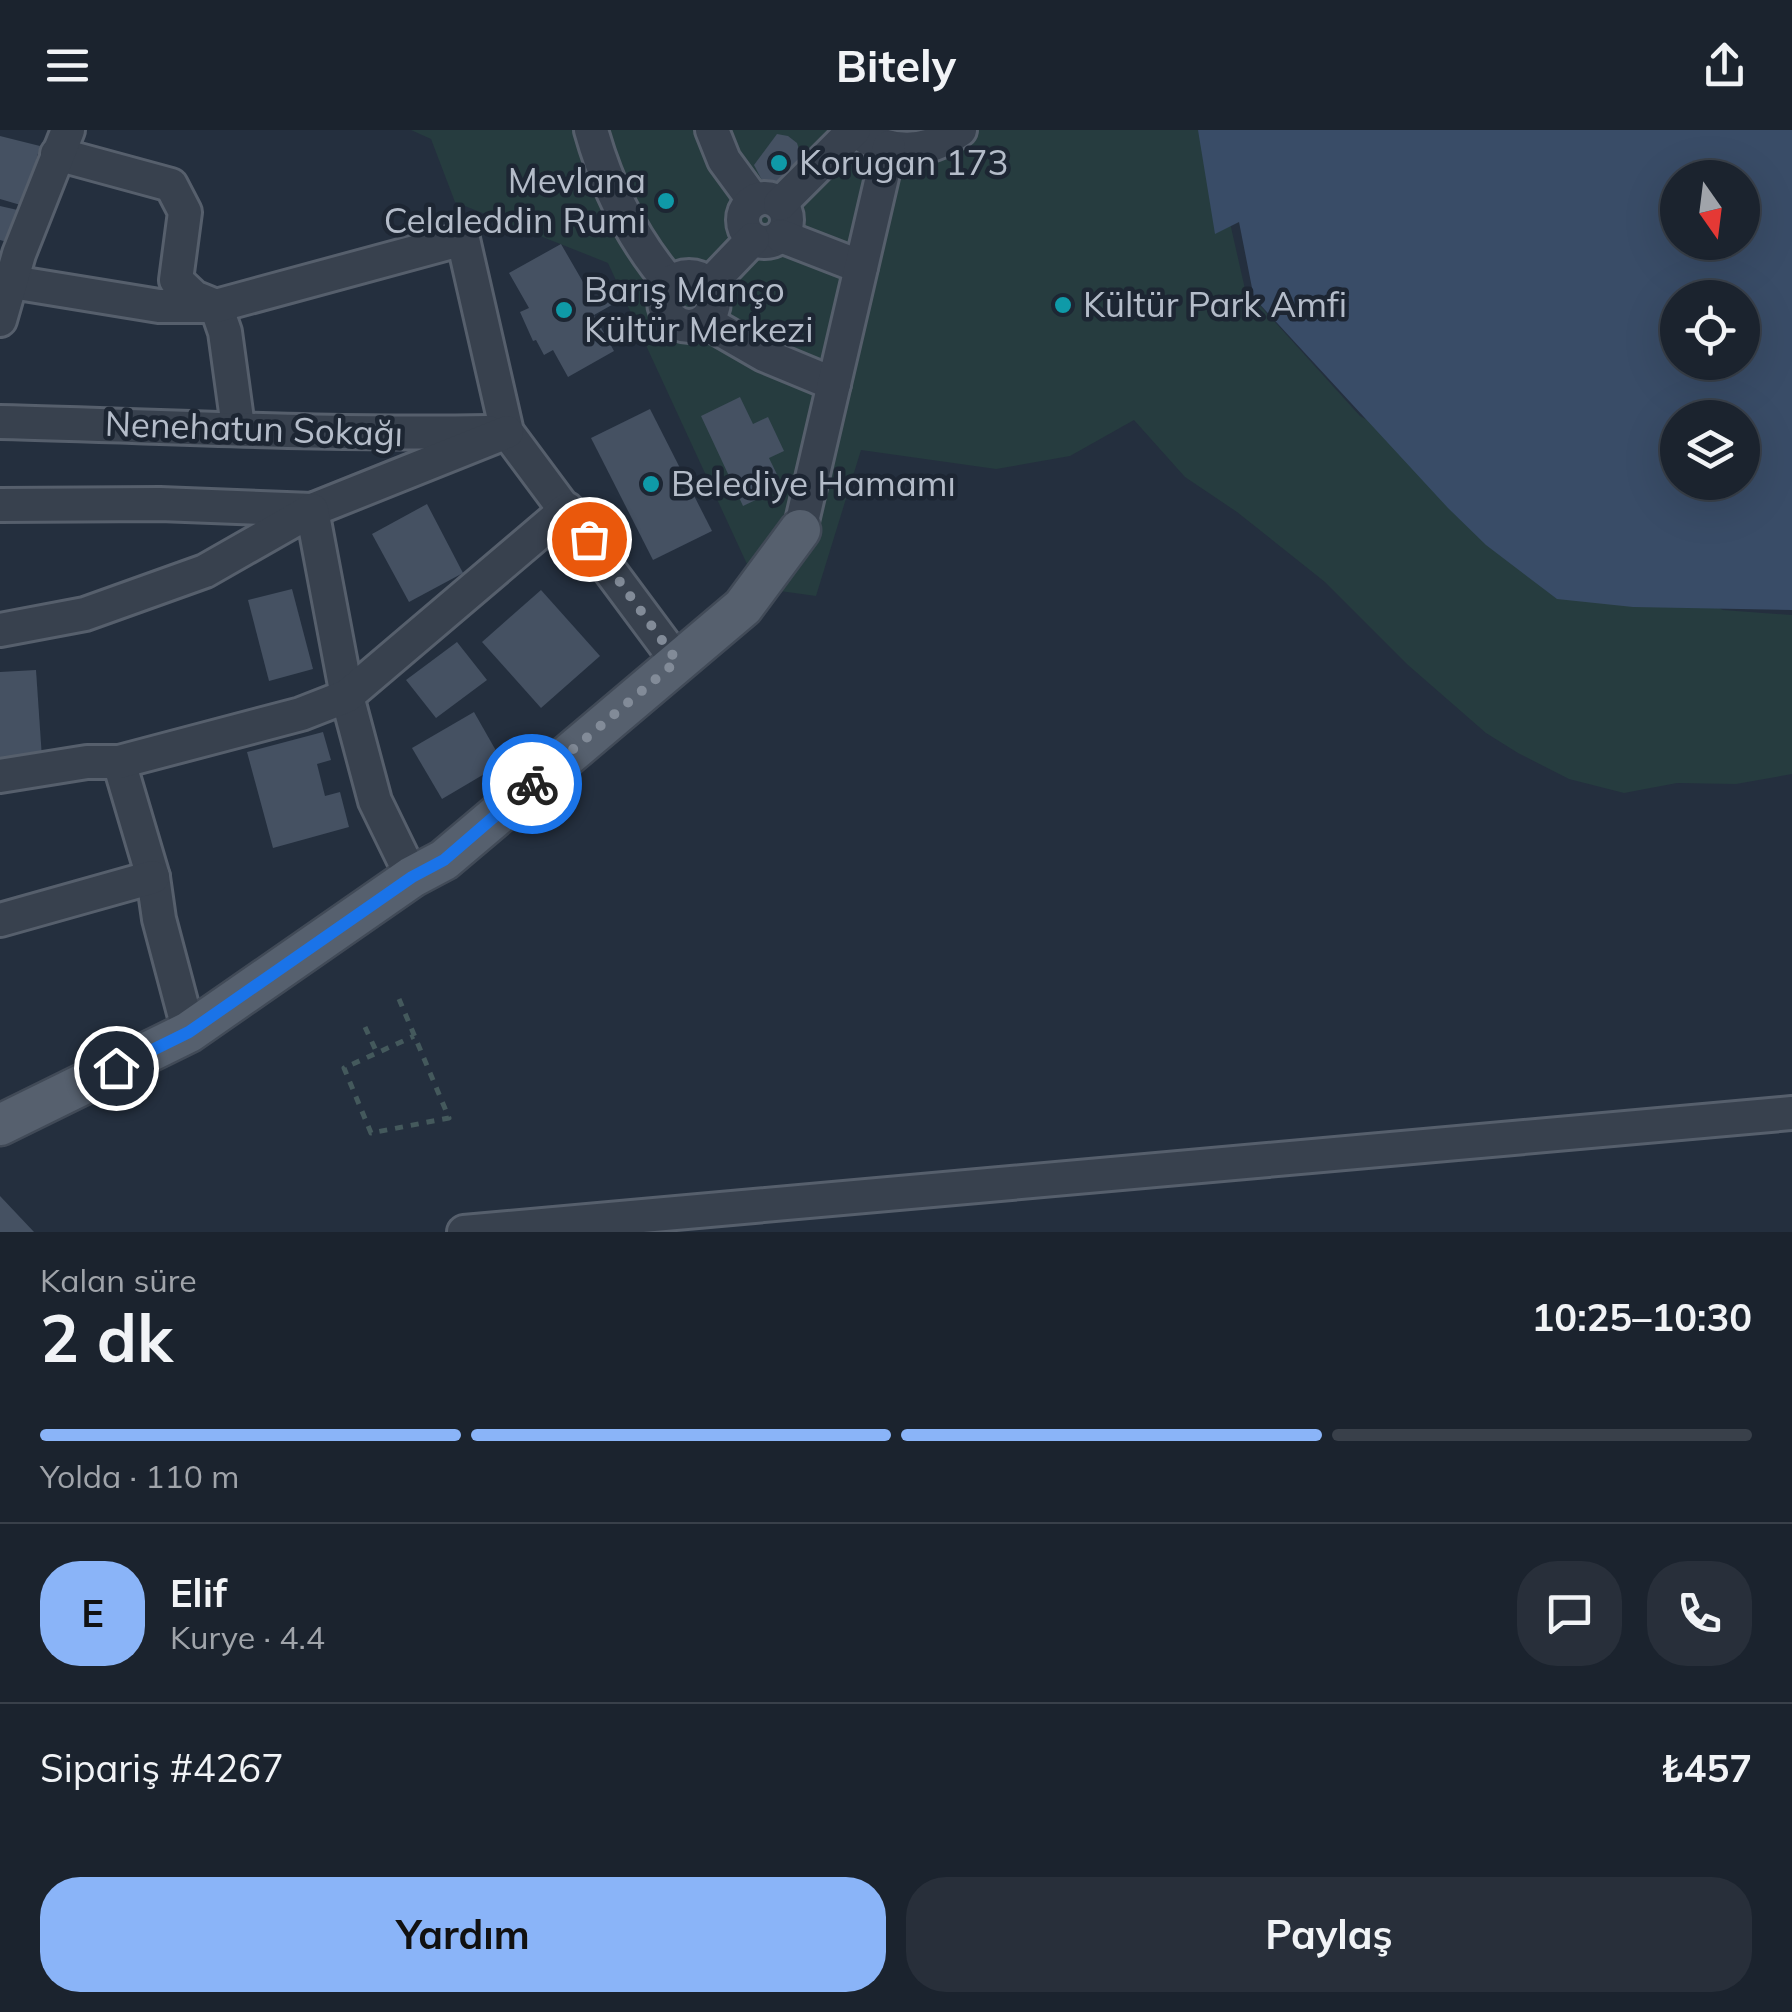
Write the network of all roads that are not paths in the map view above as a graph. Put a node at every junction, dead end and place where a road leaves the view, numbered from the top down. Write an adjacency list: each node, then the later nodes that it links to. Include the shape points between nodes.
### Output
1 (590, 130): 10 (street, via 630,230)
2 (712, 130): 7 (street, via 724,160)
3 (855, 130): 6 (street); 7 (street)
4 (960, 130): 6 (street, via 934,145)
5 (63, 142): 9 (street); 12 (street, via 172,185 184,212 176,280)
6 (889, 147): 8 (street)
7 (767, 220): 8 (street); 11 (street)
8 (861, 268): 15 (street)
9 (12, 282): 12 (street, via 159,306); 13 (street)
10 (671, 284): 11 (street, via 694,276); 14 (street, via 664,300 669,316 682,326)
11 (709, 285): 14 (street, via 714,308)
12 (216, 306): 17 (street); 18 (street, via 463,239)
13 (0, 320)
14 (705, 321): 15 (street)
15 (834, 384): 22 (street)
16 (0, 422): 17 (street, Nenehatun Sokağı)
17 (238, 427): 18 (street, Nenehatun Sokağı)
18 (507, 432): 20 (street); 21 (street)
19 (0, 504): 21 (street)
20 (567, 508): 24 (street); 25 (street)
21 (312, 510): 23 (street, via 205,571 86,614); 25 (street)
22 (800, 530): 24 (main road, via 743,607)
23 (0, 630)
24 (677, 661): 29 (main road, via 444,860)
25 (347, 696): 26 (street); 29 (street, via 375,801)
26 (119, 762): 27 (street); 28 (street)
27 (0, 776)
28 (153, 877): 30 (street); 31 (street)
29 (412, 877): 31 (main road)
30 (0, 920)
31 (189, 1032): 33 (main road)
32 (1792, 1113): 34 (street)
33 (0, 1124)
34 (464, 1232)

